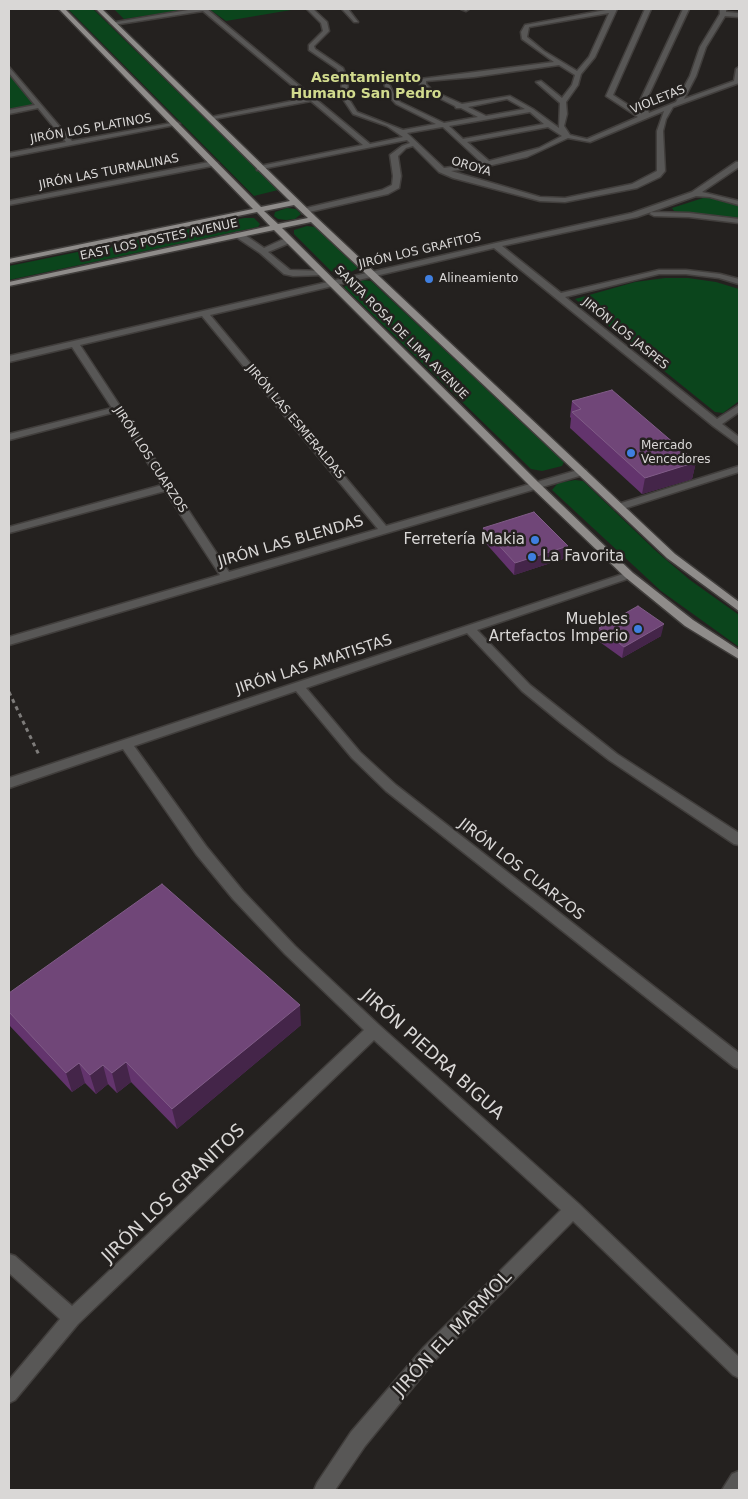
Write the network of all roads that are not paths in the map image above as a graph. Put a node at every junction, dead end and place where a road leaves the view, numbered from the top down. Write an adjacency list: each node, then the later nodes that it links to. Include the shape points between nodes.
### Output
1 (62, 9): 31 (main road, SANTA ROSA DE LIMA AVENUE)
2 (99, 9): 12 (main road, SANTA ROSA DE LIMA AVENUE)
3 (204, 9): 12 (street); 20 (street)
4 (310, 9): 34 (street, OROYA, via 324,22 326,31 311,46 312,50 340,68 345,80 344,96 355,113 389,124)
5 (344, 9): 11 (street)
6 (648, 9): 28 (street, via 609,96)
7 (686, 9): 28 (street, via 642,103)
8 (614, 10): 13 (street, via 526,26 524,38); 16 (street, via 592,57)
9 (723, 12): 10 (street); 22 (street, via 703,47 694,76)
10 (739, 15)
11 (356, 21)
12 (113, 23): 30 (main road, SANTA ROSA DE LIMA AVENUE)
13 (560, 63): 16 (street); 25 (street, via 423,79 423,85 431,92)
14 (9, 69): 23 (street)
15 (739, 69): 19 (street)
16 (578, 74): 21 (street, via 575,85)
17 (385, 82): 33 (street, via 390,96 398,103)
18 (538, 82): 21 (street)
19 (738, 82): 22 (street, VIOLETAS)
20 (313, 99): 30 (street); 40 (street)
21 (563, 102): 35 (street, via 561,126)
22 (679, 102): 24 (street, VIOLETAS)
23 (39, 106): 27 (street); 38 (street)
24 (670, 106): 28 (street, VIOLETAS); 46 (street, OROYA, via 660,131 661,171 643,184 552,201 525,196)
25 (458, 107): 26 (street, via 506,96); 29 (street)
26 (531, 110): 29 (street); 32 (street)
27 (9, 112)
28 (644, 116): 35 (street, VIOLETAS, via 586,142)
29 (486, 118): 33 (street)
30 (211, 119): 45 (main road, SANTA ROSA DE LIMA AVENUE)
31 (177, 124): 38 (street, JIRÓN LOS PLATINOS); 42 (main road, SANTA ROSA DE LIMA AVENUE)
32 (549, 125): 35 (street); 37 (street)
33 (445, 126): 34 (street); 37 (street)
34 (402, 132): 36 (street, OROYA)
35 (567, 136): 43 (street, via 541,149)
36 (408, 138): 39 (street, OROYA); 40 (street)
37 (462, 141): 43 (street)
38 (71, 144): 41 (street, JIRÓN LOS PLATINOS)
39 (414, 144): 46 (street, OROYA); 52 (street, via 394,155 396,186 385,192)
40 (369, 146): 45 (street)
41 (9, 155)
42 (214, 163): 49 (street, JIRÓN LAS TURMALINAS); 51 (main road, SANTA ROSA DE LIMA AVENUE)
43 (488, 164): 46 (street)
44 (739, 164): 47 (street, JIRÓN LOS GRAFITOS)
45 (260, 168): 48 (main road, SANTA ROSA DE LIMA AVENUE)
46 (442, 170)
47 (695, 194): 50 (street); 53 (street, JIRÓN LOS GRAFITOS)
48 (297, 202): 51 (main road, EAST LOS POSTES AVENUE); 52 (main road, SANTA ROSA DE LIMA AVENUE)
49 (9, 203)
50 (739, 203)
51 (259, 210): 56 (main road, SANTA ROSA DE LIMA AVENUE); 61 (main road, EAST LOS POSTES AVENUE)
52 (305, 211): 54 (main road, SANTA ROSA DE LIMA AVENUE)
53 (634, 215): 55 (street, via 689,215); 59 (street, JIRÓN LOS GRAFITOS)
54 (313, 219): 56 (main road, EAST LOS POSTES AVENUE); 63 (main road, SANTA ROSA DE LIMA AVENUE)
55 (739, 221)
56 (276, 227): 57 (main road, EAST LOS POSTES AVENUE); 58 (main road, SANTA ROSA DE LIMA AVENUE)
57 (239, 235): 60 (street); 66 (main road, EAST LOS POSTES AVENUE)
58 (289, 240): 60 (street); 62 (main road, SANTA ROSA DE LIMA AVENUE)
59 (496, 245): 63 (street, JIRÓN LOS GRAFITOS); 67 (street, JIRÓN LOS JASPES)
60 (263, 250): 62 (street, via 292,274)
61 (9, 261)
62 (323, 273): 65 (main road, SANTA ROSA DE LIMA AVENUE)
63 (374, 274): 65 (street, JIRÓN LOS GRAFITOS); 77 (main road, SANTA ROSA DE LIMA AVENUE)
64 (739, 282): 67 (street, via 720,276 660,272)
65 (334, 283): 68 (street, JIRÓN LOS GRAFITOS); 78 (main road, SANTA ROSA DE LIMA AVENUE)
66 (9, 284)
67 (559, 296): 73 (street, JIRÓN LOS JASPES)
68 (205, 314): 69 (street, JIRÓN LOS GRAFITOS); 82 (street, JIRÓN LAS ESMERALDAS)
69 (75, 344): 70 (street, JIRÓN LOS GRAFITOS); 72 (street, JIRÓN LOS CUARZOS)
70 (9, 359)
71 (739, 408): 73 (street)
72 (117, 409): 74 (street); 79 (street, JIRÓN LOS CUARZOS)
73 (716, 424): 75 (street, JIRÓN LOS JASPES)
74 (9, 437)
75 (739, 442)
76 (739, 469): 80 (street)
77 (582, 472): 78 (street, JIRÓN LAS BLENDAS); 80 (main road, SANTA ROSA DE LIMA AVENUE)
78 (536, 485): 82 (street, JIRÓN LAS BLENDAS); 83 (main road, SANTA ROSA DE LIMA AVENUE)
79 (168, 487): 81 (street); 84 (street, JIRÓN LOS CUARZOS)
80 (619, 507): 85 (main road, SANTA ROSA DE LIMA AVENUE, via 671,556)
81 (9, 530)
82 (384, 530): 84 (street, JIRÓN LAS BLENDAS)
83 (629, 575): 86 (street, JIRÓN LAS AMATISTAS); 88 (main road, SANTA ROSA DE LIMA AVENUE, via 689,623)
84 (226, 576): 87 (street, JIRÓN LAS BLENDAS)
85 (739, 607)
86 (471, 630): 89 (street, JIRÓN LAS AMATISTAS); 92 (street, via 526,688 565,720 613,757)
87 (9, 641)
88 (739, 655)
89 (299, 687): 90 (street, JIRÓN LAS AMATISTAS); 94 (street, JIRÓN LOS CUARZOS, via 356,755 391,788)
90 (127, 744): 91 (street, JIRÓN LAS AMATISTAS); 93 (street, JIRÓN PIEDRA BIGUA, via 201,850 238,894 290,950)
91 (9, 783)
92 (739, 840)
93 (374, 1030): 95 (street, JIRÓN PIEDRA BIGUA); 97 (street, JIRÓN LOS GRANITOS)
94 (739, 1062)
95 (573, 1210): 98 (street, JIRÓN PIEDRA BIGUA); 101 (street, JIRÓN EL MARMOL, via 430,1354 358,1439)
96 (9, 1262): 97 (street)
97 (72, 1318): 99 (street, JIRÓN LOS GRANITOS)
98 (739, 1369)
99 (9, 1394)
100 (739, 1481): 102 (street)
101 (324, 1490)
102 (732, 1490)

